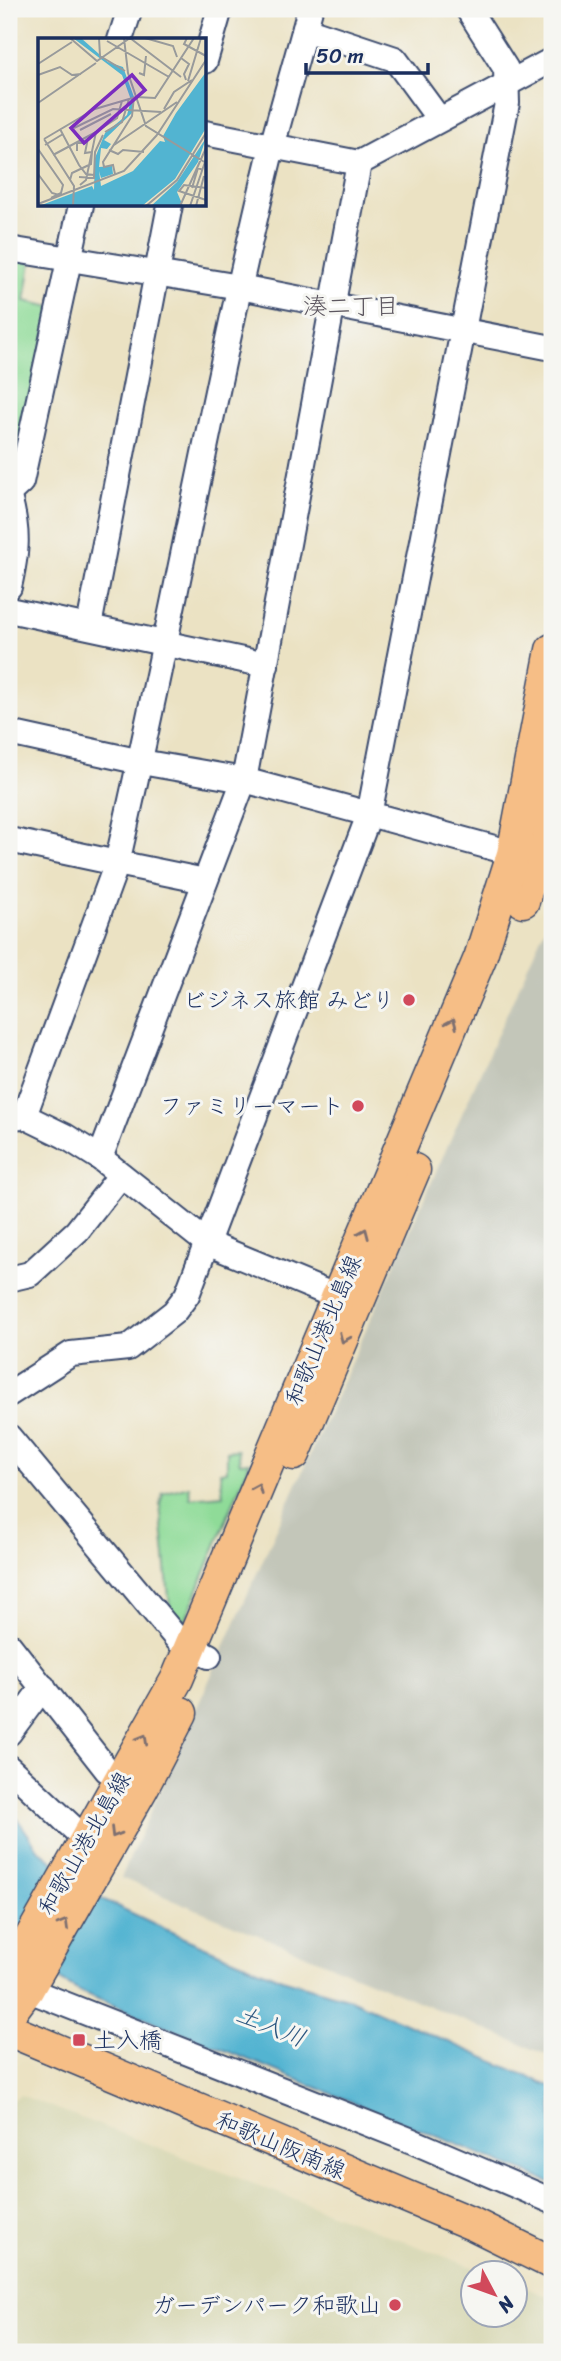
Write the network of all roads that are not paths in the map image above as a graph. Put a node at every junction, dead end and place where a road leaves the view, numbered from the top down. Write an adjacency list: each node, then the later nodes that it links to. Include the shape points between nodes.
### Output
1 (130, 9): 5 (street)
2 (220, 9): 6 (street)
3 (468, 9): 8 (street, via 506,69)
4 (308, 19): 9 (street, via 395,59); 11 (street)
5 (121, 38)
6 (206, 58)
7 (552, 60): 8 (street)
8 (506, 82): 9 (street); 20 (street, via 507,103)
9 (439, 119): 12 (street)
10 (206, 133): 11 (street)
11 (272, 145): 12 (street); 18 (street)
12 (359, 163): 19 (street)
13 (81, 206): 16 (street)
14 (170, 206): 17 (street)
15 (9, 248): 16 (street)
16 (70, 261): 17 (street); 22 (street, via 22,482)
17 (157, 274): 18 (street); 25 (street)
18 (240, 287): 19 (street); 26 (street)
19 (333, 306): 20 (street); 28 (street)
20 (460, 330): 21 (street); 33 (street)
21 (552, 348)
22 (9, 495): 23 (street, via 17,526)
23 (9, 587)
24 (9, 610): 25 (street)
25 (89, 626): 26 (street)
26 (167, 643): 28 (street); 30 (street)
27 (552, 650): 35 (main road, 和歌山港北島線)
28 (266, 665): 32 (street)
29 (9, 733): 30 (street)
30 (141, 762): 32 (street); 36 (street)
31 (552, 769): 35 (main road, 和歌山港北島線)
32 (244, 780): 33 (street); 37 (street)
33 (369, 815): 35 (street); 41 (street)
34 (9, 840): 36 (street)
35 (524, 856): 43 (main road, 和歌山港北島線)
36 (117, 863): 37 (street); 38 (street)
37 (205, 881): 39 (street)
38 (17, 1117): 39 (street)
39 (100, 1158): 40 (street)
40 (121, 1175): 41 (street); 42 (street, via 77,1231 30,1274)
41 (207, 1243): 43 (street); 44 (street, via 180,1303 128,1348 71,1354)
42 (9, 1279)
43 (347, 1301): 47 (main road, 和歌山港北島線)
44 (9, 1394)
45 (9, 1437): 47 (street, via 178,1640)
46 (9, 1645): 48 (street)
47 (200, 1652): 51 (main road, 和歌山港北島線, one-way to 47); 52 (main road, 和歌山港北島線, one-way to 52, via 153,1768)
48 (43, 1687): 49 (street); 51 (street, via 107,1770)
49 (9, 1733)
50 (9, 1768): 52 (street)
51 (121, 1779): 52 (main road, 和歌山港北島線)
52 (84, 1858): 53 (main road, 和歌山港北島線)
53 (17, 1984): 55 (street)
54 (9, 2030): 56 (main road, 和歌山阪南線, via 475,2225)
55 (552, 2201)
56 (552, 2263)

